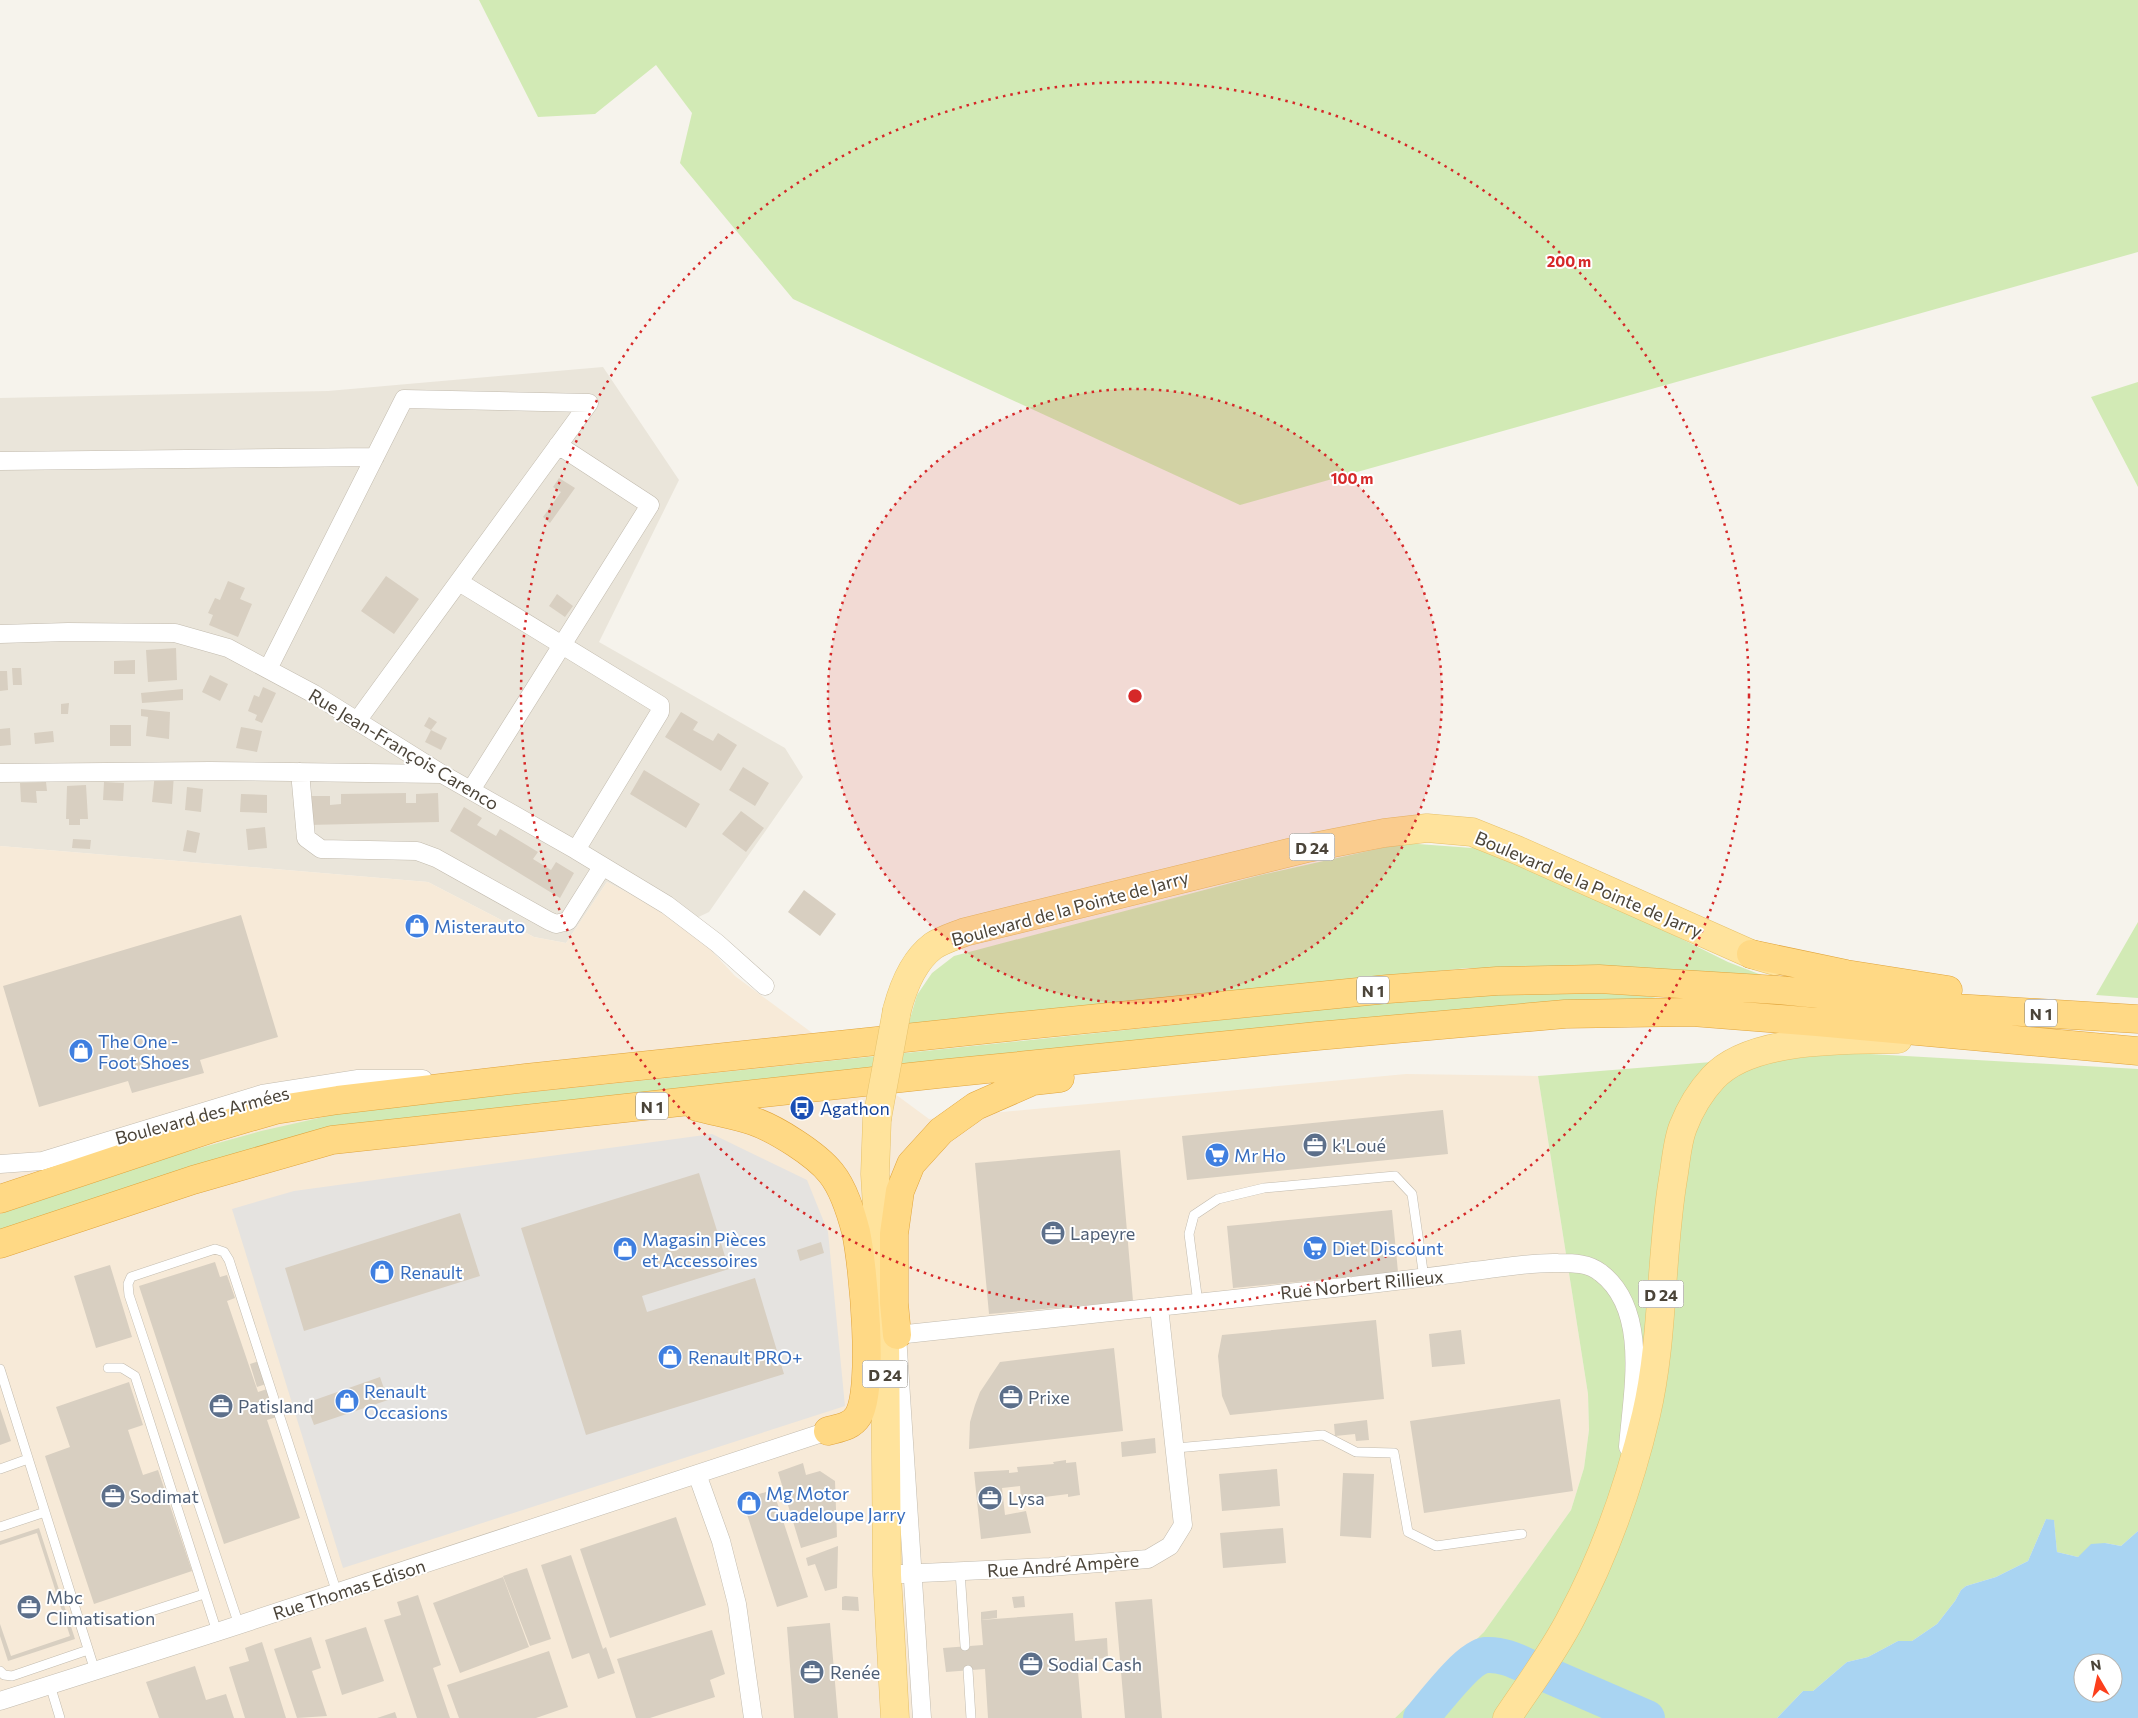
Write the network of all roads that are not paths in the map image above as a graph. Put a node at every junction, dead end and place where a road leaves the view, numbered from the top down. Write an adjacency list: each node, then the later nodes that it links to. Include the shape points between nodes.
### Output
1 (558, 445): 2 (street, via 589,403 404,399); 4 (street); 6 (street, via 650,505)
2 (375, 457): 3 (street); 7 (street)
3 (0, 461)
4 (459, 582): 6 (street); 8 (street)
5 (0, 634): 7 (street, Rue Jean-François Carenco, via 175,632 228,648)
6 (563, 645): 12 (street); 13 (street, via 660,705 660,712)
7 (268, 669): 8 (street, Rue Jean-François Carenco)
8 (357, 721): 11 (street, Rue Jean-François Carenco)
9 (300, 772): 10 (street); 11 (street); 14 (street, via 306,838 322,849 417,851 436,858 556,924 568,921)
10 (0, 773)
11 (442, 774): 12 (street, Rue Jean-François Carenco)
12 (471, 790): 13 (street, Rue Jean-François Carenco)
13 (576, 850): 14 (street, Rue Jean-François Carenco)
14 (602, 866): 16 (street, Rue Jean-François Carenco, via 667,905 717,943)
15 (1751, 954): 17 (main road, Boulevard de la Pointe de Jarry / D 24, via 1846,982); 18 (highway, via 1846,974); 43 (main road, Boulevard de la Pointe de Jarry / D 24, bridge, via 1627,892 1472,832 1427,828 1308,848 965,932 934,946 909,976 897,1010 877,1118 875,1174)
16 (764, 986)
17 (1955, 1008): 18 (highway, N 1); 22 (highway, N 1, via 1768,989 1599,979 1497,981 1233,1004)
18 (2133, 1014)
19 (1317, 1036): 20 (highway, N 1, via 1565,1014 1692,1012); 23 (highway, N 1); 30 (highway, via 1189,1062 1033,1081 976,1106 941,1131 911,1164 900,1191 894,1234)
20 (1978, 1038): 21 (highway, N 1); 38 (main road, D 24, via 1790,1045 1748,1054 1714,1076 1695,1102 1682,1128 1669,1203 1657,1344 1646,1415)
21 (2131, 1050)
22 (526, 1078): 24 (street, Boulevard des Armées, via 358,1079 262,1094 42,1161); 25 (highway, N 1, via 275,1110)
23 (681, 1103): 26 (highway, N 1, via 332,1140 194,1180); 33 (highway, via 754,1121 778,1134 804,1150 832,1174 847,1202 861,1266 866,1341 865,1398 858,1417 849,1426)
24 (0, 1164)
25 (0, 1199)
26 (0, 1244)
27 (1424, 1278): 28 (street, Rue Norbert Rillieux); 28 (lane, via 1412,1194 1395,1176 1264,1188 1218,1199 1194,1215 1189,1234); 38 (street, Rue Norbert Rillieux, via 1558,1262 1586,1264 1613,1283 1629,1311 1633,1329 1634,1378)
28 (1198, 1302): 29 (street, Rue Norbert Rillieux)
29 (1158, 1307): 30 (street, Rue Norbert Rillieux); 34 (street, Rue André Ampère)
30 (896, 1335): 43 (street, Boulevard de la Pointe de Jarry / D 24)
31 (108, 1368): 45 (lane, via 122,1368 134,1376)
32 (0, 1369): 35 (lane)
33 (828, 1431): 37 (street, Rue Thomas Edison)
34 (1176, 1448): 41 (lane, via 1323,1435 1356,1452 1394,1453 1408,1532 1436,1546); 42 (street, Rue André Ampère, via 1183,1525 1170,1546 1148,1559)
35 (28, 1459): 36 (lane); 39 (lane)
36 (0, 1469)
37 (697, 1474): 44 (street, Rue Thomas Edison); 57 (street, via 721,1541 737,1604)
38 (1624, 1488): 61 (main road, D 24, via 1603,1551 1571,1618)
39 (45, 1512): 40 (lane); 50 (lane)
40 (0, 1527)
41 (1522, 1534)
42 (960, 1571): 43 (street, Rue André Ampère); 49 (lane)
43 (900, 1574): 58 (main road, Boulevard de la Pointe de Jarry / D 24); 59 (street, Boulevard de la Pointe de Jarry / D 24)
44 (337, 1593): 47 (street, Rue Thomas Edison); 47 (lane, via 229,1260 224,1252 215,1249 131,1277 128,1284)
45 (204, 1594): 46 (lane); 48 (lane)
46 (133, 1617)
47 (239, 1625): 48 (street, Rue Thomas Edison)
48 (217, 1632): 53 (street, Rue Thomas Edison)
49 (965, 1646)
50 (88, 1650): 52 (lane, via 12,1676); 53 (lane)
51 (968, 1670): 60 (lane)
52 (0, 1671)
53 (96, 1671): 54 (street, Rue Thomas Edison)
54 (50, 1685): 55 (street, Rue Thomas Edison); 56 (lane)
55 (0, 1701)
56 (60, 1718)
57 (753, 1718)
58 (895, 1718)
59 (922, 1718)
60 (971, 1718)
61 (1507, 1718)

